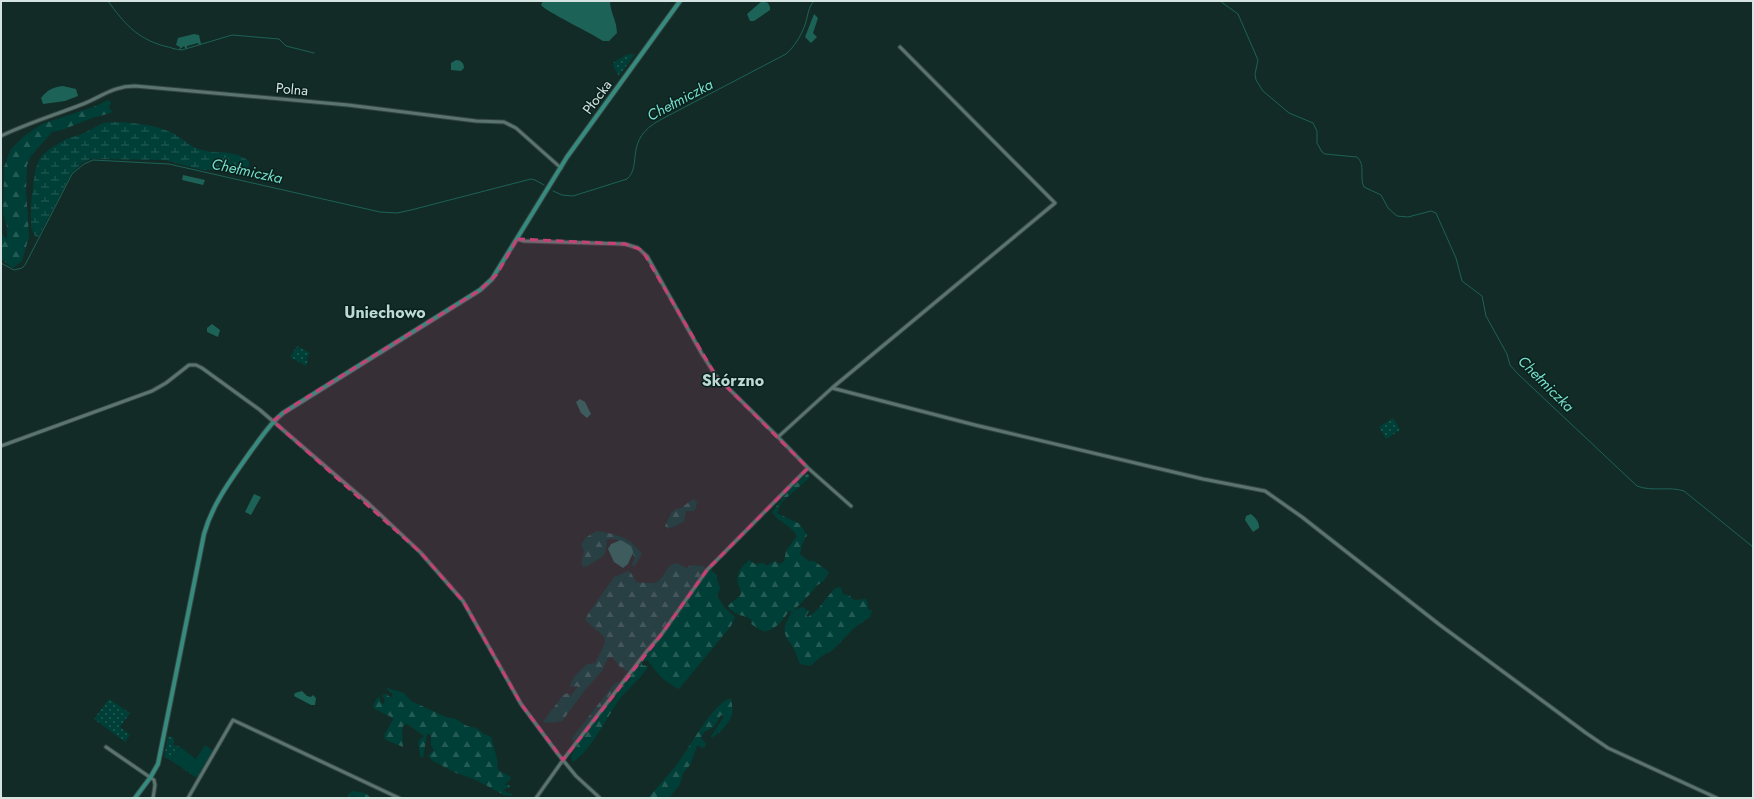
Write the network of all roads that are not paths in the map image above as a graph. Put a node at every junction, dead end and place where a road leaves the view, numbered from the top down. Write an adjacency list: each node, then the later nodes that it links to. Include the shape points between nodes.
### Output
1 (680, 1): 4 (main road, Płocka)
2 (900, 47): 6 (street, via 1055,203)
3 (1, 136): 4 (street, Polna, via 107,92 127,86 138,86 504,122 516,128)
4 (561, 168): 5 (main road, Płocka)
5 (517, 239): 7 (main road, Płocka, via 497,274 480,290); 8 (street, via 625,244 642,250 653,264 716,376)
6 (832, 388): 8 (street); 21 (street, via 1203,479 1265,491 1586,734 1614,750)
7 (273, 421): 9 (street, via 202,368 192,364 152,391); 13 (street, via 420,552 463,601 521,704); 14 (main road, Płocka, via 221,494 208,523 160,759)
8 (778, 437): 10 (street)
9 (1, 446)
10 (808, 468): 11 (street); 13 (street, via 703,574 661,635)
11 (851, 506)
12 (106, 746): 14 (street)
13 (563, 760): 19 (street); 20 (street)
14 (150, 778): 15 (main road, Płocka); 16 (street, via 155,782)
15 (135, 798)
16 (153, 798)
17 (188, 798): 18 (street, via 233,720)
18 (399, 798)
19 (536, 798)
20 (600, 798)
21 (1718, 798)

